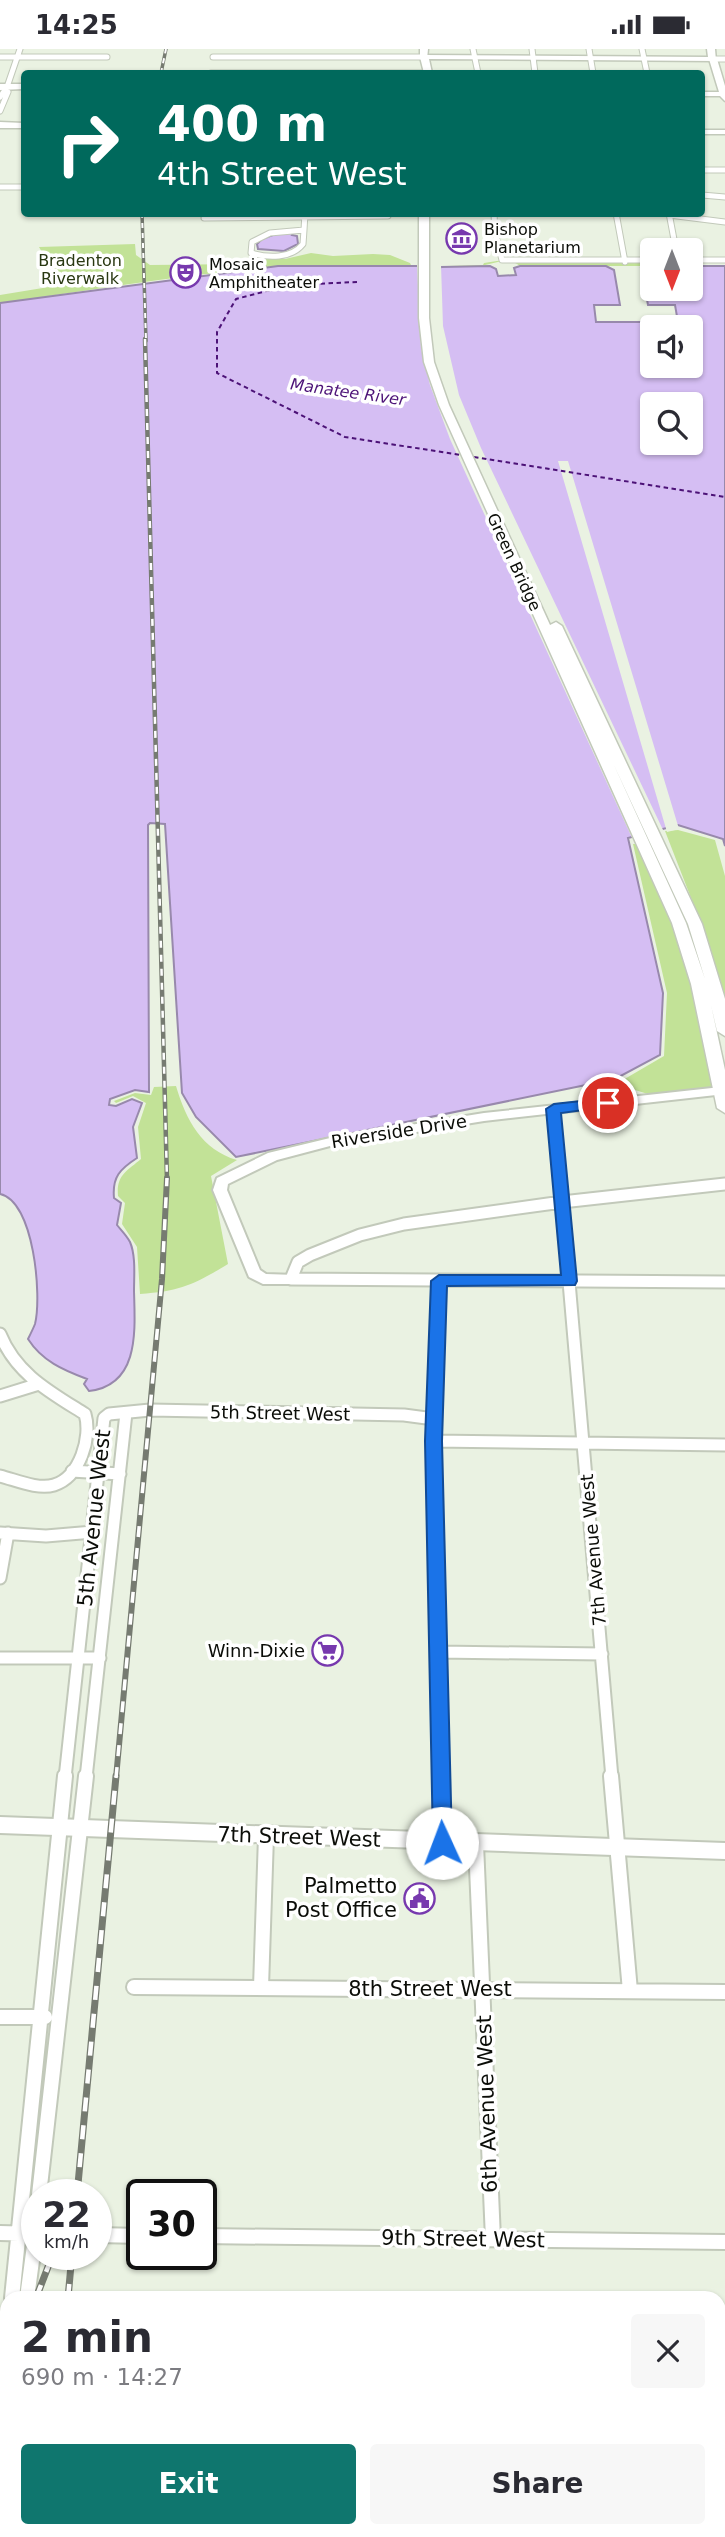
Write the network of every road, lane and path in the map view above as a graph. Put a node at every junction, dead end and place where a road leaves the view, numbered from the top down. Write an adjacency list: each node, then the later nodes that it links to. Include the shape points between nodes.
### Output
1 (20, 49): 11 (street)
2 (214, 49): 13 (street)
3 (339, 49): 14 (street)
4 (710, 49): 15 (main road)
5 (474, 53): 6 (main road); 9 (main road)
6 (533, 53): 7 (main road)
7 (590, 53): 8 (main road)
8 (643, 54): 15 (main road)
9 (424, 56): 14 (street)
10 (0, 57): 11 (street)
11 (17, 57): 12 (street); 19 (street)
12 (107, 57)
13 (213, 57): 14 (street); 17 (street)
14 (339, 57): 18 (street)
15 (713, 59): 16 (street); 22 (main road)
16 (725, 59)
17 (211, 70)
18 (338, 70)
19 (3, 87): 20 (main road); 23 (street); 24 (street, via 9,90)
20 (21, 87)
21 (705, 94): 22 (main road)
22 (725, 95)
23 (0, 97)
24 (0, 109)
25 (0, 125): 26 (main road)
26 (21, 126)
27 (705, 132): 28 (main road)
28 (725, 132)
29 (705, 170): 30 (street)
30 (725, 170)
31 (0, 185): 32 (street)
32 (21, 186)
33 (705, 195): 34 (street)
34 (725, 197)
35 (213, 217): 42 (street)
36 (305, 217): 44 (street)
37 (429, 217): 50 (main road, Green Bridge, via 424,318 429,362 451,426)
38 (494, 217): 49 (street, via 502,260)
39 (618, 217): 49 (street)
40 (670, 217): 45 (street)
41 (690, 217): 43 (street)
42 (204, 218)
43 (725, 222)
44 (304, 230): 44 (street, via 303,246 297,251 251,253 257,238 283,230)
45 (674, 238)
46 (640, 260): 49 (street)
47 (704, 260): 48 (street)
48 (725, 260)
49 (625, 261)
50 (652, 847): 51 (main road); 52 (main road, via 705,949)
51 (699, 984): 53 (main road, via 712,1010); 54 (main road)
52 (725, 1031)
53 (725, 1074)
54 (724, 1097): 55 (street, Riverside Drive)
55 (554, 1109): 57 (street, 7th Avenue West); 58 (street, Riverside Drive, via 330,1142 273,1156 222,1181 220,1191 254,1273 263,1279)
56 (725, 1184): 57 (street)
57 (562, 1202): 58 (street, via 422,1221 360,1235 302,1259); 60 (street, 7th Avenue West)
58 (291, 1279): 59 (street)
59 (439, 1281): 60 (street); 67 (street)
60 (569, 1281): 61 (street); 71 (street, 7th Avenue West)
61 (725, 1282)
62 (0, 1334): 63 (street)
63 (2, 1347): 64 (street, via 16,1366)
64 (39, 1384): 65 (street); 68 (street, via 85,1414)
65 (0, 1396)
66 (126, 1413): 67 (street, 5th Street West); 69 (street, 5th Avenue West, via 106,1416); 75 (street, 5th Avenue West)
67 (434, 1419): 70 (street)
68 (87, 1435): 69 (street); 73 (street)
69 (102, 1435): 74 (street, 5th Avenue West)
70 (434, 1441): 71 (street); 80 (street)
71 (584, 1443): 72 (street); 81 (street, 7th Avenue West)
72 (725, 1445)
73 (72, 1471): 74 (street); 76 (street, via 50,1486)
74 (99, 1473): 75 (street); 77 (street, 5th Avenue West)
75 (120, 1474): 84 (street, 5th Avenue West)
76 (0, 1476)
77 (93, 1532): 78 (street, via 46,1537); 83 (street, 5th Avenue West)
78 (4, 1533): 79 (street)
79 (0, 1578)
80 (438, 1652): 81 (street); 89 (street)
81 (601, 1654): 91 (street, 7th Avenue West)
82 (0, 1658): 83 (street)
83 (79, 1658): 84 (street); 86 (street, 5th Avenue West)
84 (100, 1658): 87 (street, 5th Avenue West)
85 (0, 1825): 86 (street, 7th Street West)
86 (60, 1827): 87 (street, 7th Street West); 99 (street, 5th Avenue West)
87 (82, 1828): 88 (street, 7th Street West); 100 (street, 5th Avenue West)
88 (266, 1836): 89 (street, 7th Street West); 94 (street)
89 (442, 1843): 90 (street, 7th Street West)
90 (476, 1844): 91 (street, 7th Street West); 95 (street, 6th Avenue West)
91 (616, 1848): 92 (street, 7th Street West); 96 (street, 7th Avenue West)
92 (725, 1851)
93 (134, 1987): 94 (street, 8th Street West)
94 (261, 1987): 95 (street, 8th Street West)
95 (482, 1989): 96 (street, 8th Street West); 106 (street, 6th Avenue West)
96 (630, 1991): 97 (street, 8th Street West)
97 (725, 1992)
98 (0, 2017): 99 (street)
99 (39, 2017): 100 (street); 103 (street, 5th Avenue West)
100 (55, 2018): 101 (street, 5th Avenue West)
101 (40, 2179)
102 (0, 2233): 103 (street)
103 (18, 2233): 104 (street); 109 (street, 5th Avenue West)
104 (21, 2233)
105 (217, 2236): 106 (street, 9th Street West)
106 (493, 2239): 107 (street, 9th Street West)
107 (725, 2242)
108 (31, 2270): 110 (street)
109 (13, 2291)
110 (28, 2291)

